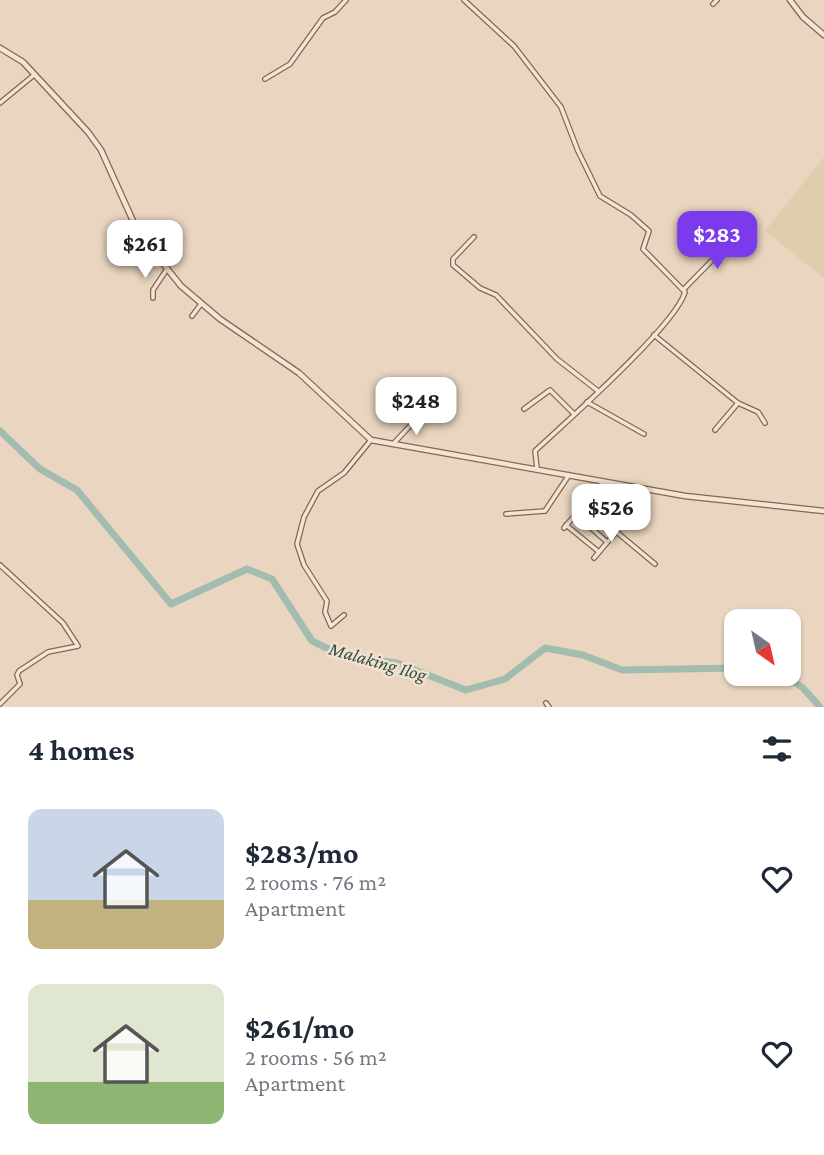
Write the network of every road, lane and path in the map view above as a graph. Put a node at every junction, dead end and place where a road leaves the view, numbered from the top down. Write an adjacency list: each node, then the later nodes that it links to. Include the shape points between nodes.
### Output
1 (346, 0): 7 (street, via 323,18 290,64)
2 (464, 0): 16 (street, via 531,66 561,107 600,197 649,230 643,249)
3 (790, 0): 4 (street)
4 (824, 36)
5 (0, 48): 6 (street, via 17,57)
6 (34, 75): 8 (street); 10 (street, via 96,142)
7 (265, 79)
8 (0, 103)
9 (474, 237): 21 (street, via 453,259 453,265 496,295 557,359)
10 (142, 239): 12 (street, via 133,247); 13 (street)
11 (733, 239): 16 (street)
12 (134, 255)
13 (155, 256): 14 (street); 15 (street)
14 (139, 263)
15 (167, 270): 17 (street); 18 (street)
16 (684, 289): 20 (street, via 682,301)
17 (152, 298)
18 (201, 304): 19 (street); 30 (street, via 299,373)
19 (192, 316)
20 (654, 335): 21 (street); 23 (street)
21 (597, 391): 22 (street)
22 (587, 402): 26 (street); 29 (street)
23 (738, 403): 27 (street, via 758,412); 28 (street)
24 (524, 409): 26 (street, via 550,390)
25 (422, 413): 31 (street)
26 (574, 414): 32 (street, via 535,451)
27 (765, 423)
28 (715, 430)
29 (644, 434)
30 (371, 440): 31 (street); 45 (street, via 344,473 318,491 297,544 309,575 327,601 325,611 331,626)
31 (393, 445): 32 (street)
32 (537, 468): 33 (street)
33 (569, 475): 34 (street); 37 (street, via 545,511)
34 (604, 481): 35 (street); 36 (street, via 685,496)
35 (583, 504): 38 (street); 39 (street)
36 (824, 511)
37 (506, 514)
38 (575, 514): 40 (street); 41 (street, via 565,527)
39 (616, 532): 40 (street); 43 (street)
40 (607, 542): 41 (street)
41 (599, 552): 42 (street)
42 (594, 558)
43 (655, 564)
44 (0, 565): 46 (street, via 63,623 78,646 48,652 19,671 20,684)
45 (345, 615)
46 (0, 704)

